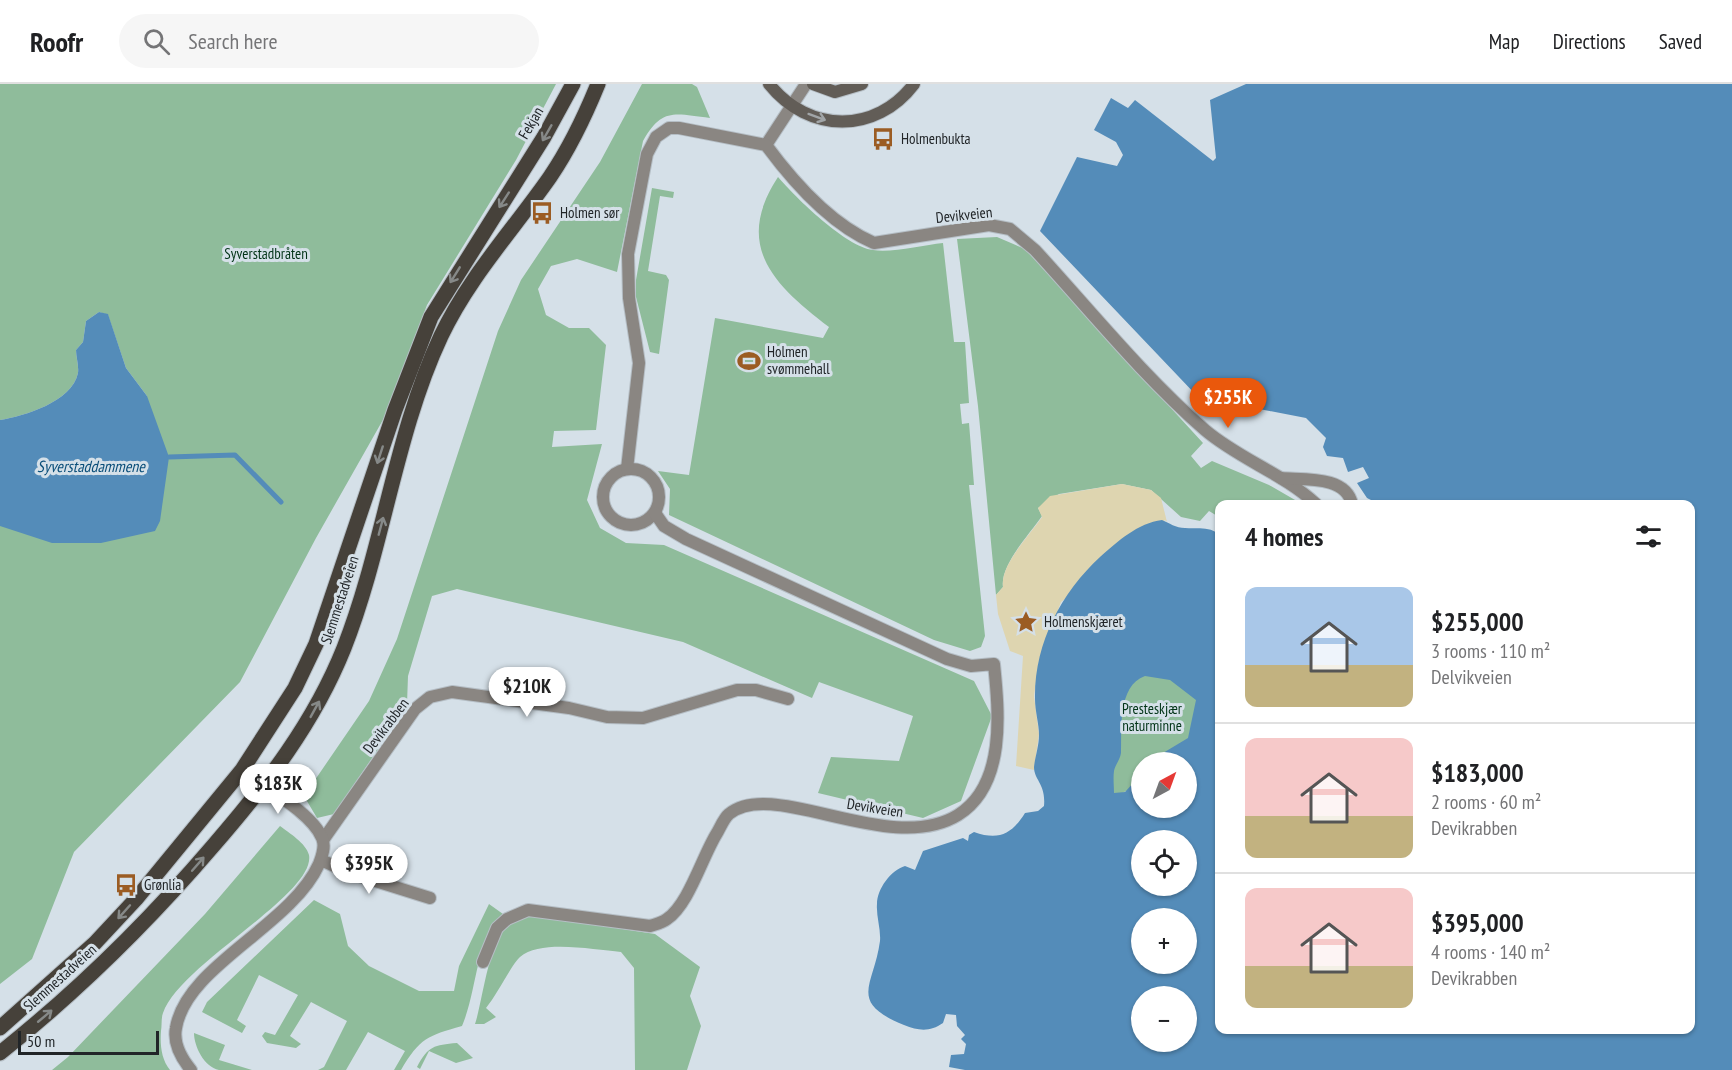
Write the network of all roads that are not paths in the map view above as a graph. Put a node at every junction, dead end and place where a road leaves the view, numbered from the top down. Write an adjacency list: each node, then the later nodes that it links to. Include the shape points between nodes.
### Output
1 (598, 84): 18 (main road, Slemmestadveien, one-way to 1, via 311,716 345,646 419,391 443,332 484,264 558,165)
2 (770, 84): 8 (main road)
3 (806, 84): 8 (street)
4 (813, 84): 5 (main road, via 835,92)
5 (862, 84)
6 (914, 84): 8 (main road, one-way to 6, via 822,120 849,122 896,105)
7 (571, 87): 10 (main road, Fekjan, one-way to 10)
8 (792, 104): 9 (street)
9 (766, 146): 11 (street, via 669,128 656,137 647,154 628,254 629,298 639,363); 12 (street, Devikveien, via 792,181 843,225 874,243 989,225 1010,229 1035,249 1168,396 1223,444)
10 (521, 174): 17 (main road, Slemmestadveien, one-way to 17, via 431,317 305,670)
11 (627, 469): 15 (street, via 645,472 657,485 659,504); 15 (street, via 605,484 603,503 607,512 621,524 631,526 649,520)
12 (1277, 477): 13 (street, Devikveien); 14 (street, via 1336,484)
13 (1310, 500)
14 (1350, 500)
15 (655, 513): 22 (street, Devikveien, via 664,526 686,539 888,634 963,664 994,664 998,715 994,757 984,789 969,808 926,828 894,829 776,805 751,805 729,814 678,908 667,920 650,927 528,910 497,928)
16 (788, 699): 19 (street, Devikrabben, via 756,690 737,690 643,718 607,717 452,692 430,697 415,709)
17 (242, 770): 18 (street); 23 (main road, Slemmestadveien, one-way to 23, via 111,927)
18 (263, 786): 19 (street, via 308,819); 24 (main road, Slemmestadveien, one-way to 18, via 53,1010 133,935)
19 (323, 840): 20 (street, Devikrabben)
20 (321, 860): 21 (street); 25 (street, Devikrabben, via 302,892 208,976 179,1016 176,1040)
21 (430, 898)
22 (483, 962)
23 (0, 1028)
24 (0, 1053)
25 (191, 1070)

